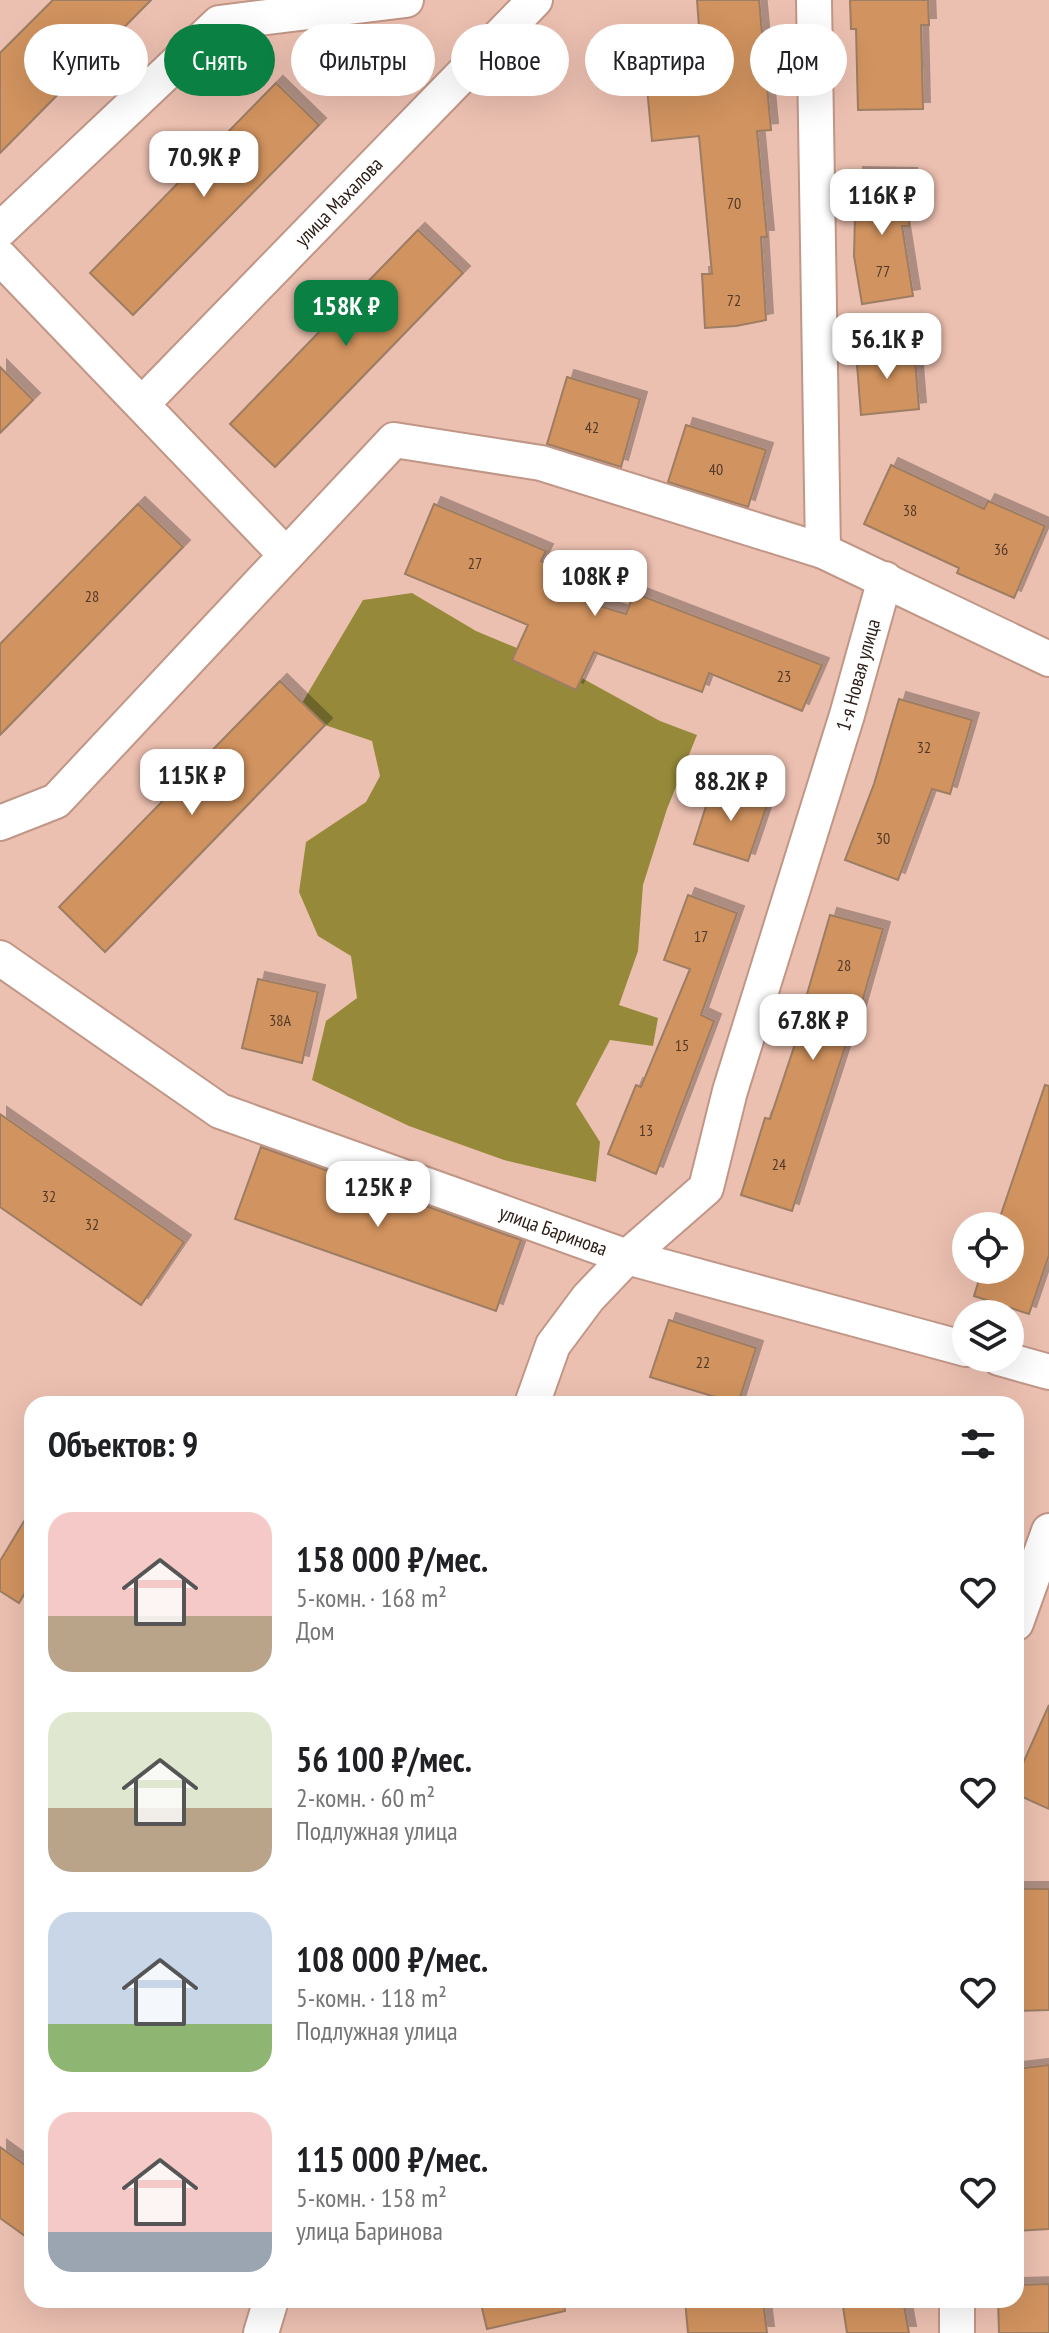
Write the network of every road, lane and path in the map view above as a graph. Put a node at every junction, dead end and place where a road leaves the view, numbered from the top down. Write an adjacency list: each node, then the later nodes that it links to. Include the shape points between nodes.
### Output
1 (406, 0): 4 (street)
2 (535, 0): 7 (street, улица Махалова)
3 (814, 0): 8 (street)
4 (214, 12): 5 (street)
5 (0, 230)
6 (0, 257): 7 (street)
7 (142, 404): 9 (street)
8 (823, 551): 9 (street, via 541,463 394,440); 10 (street)
9 (286, 555): 12 (street, via 56,801)
10 (885, 579): 11 (street); 14 (street, 1-я Новая улица, via 730,1091 706,1188)
11 (1049, 659)
12 (0, 823)
13 (0, 958): 14 (street, улица Баринова, via 220,1111)
14 (627, 1257): 15 (street, улица Баринова); 18 (street, 1-я Новая улица, via 553,1345)
15 (952, 1345)
16 (1024, 1364): 17 (street)
17 (1049, 1371)
18 (535, 1396)
19 (1049, 1531): 20 (street)
20 (1024, 1601)
21 (269, 2308): 23 (street)
22 (957, 2308): 24 (street)
23 (261, 2333)
24 (957, 2333)

